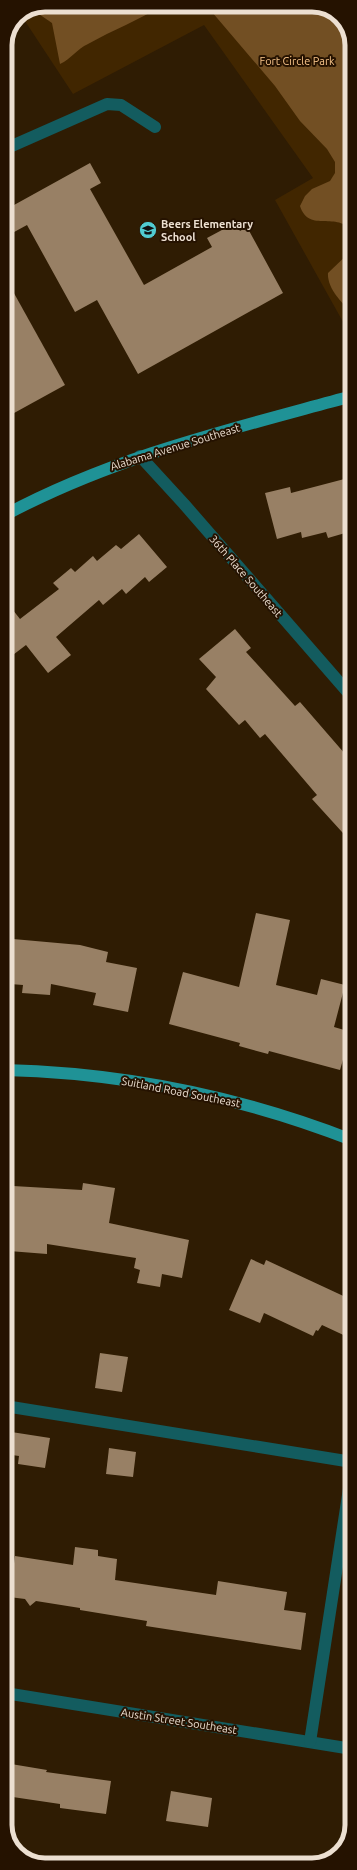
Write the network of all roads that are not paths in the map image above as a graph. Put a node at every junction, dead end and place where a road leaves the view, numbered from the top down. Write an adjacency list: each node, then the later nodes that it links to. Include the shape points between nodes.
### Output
1 (155, 127): 2 (street, via 121,105 106,104)
2 (12, 146)
3 (345, 398): 4 (main road, Alabama Avenue Southeast)
4 (140, 456): 5 (main road, Alabama Avenue Southeast, via 53,490); 6 (street, 36th Place Southeast)
5 (12, 511)
6 (345, 689)
7 (12, 1070): 8 (main road, Suitland Road Southeast, via 109,1078 207,1096 263,1110)
8 (345, 1138)
9 (12, 1407): 10 (street)
10 (345, 1461)
11 (345, 1514): 13 (street)
12 (12, 1694): 13 (street, Austin Street Southeast)
13 (310, 1742): 14 (street, Austin Street Southeast)
14 (345, 1748)

